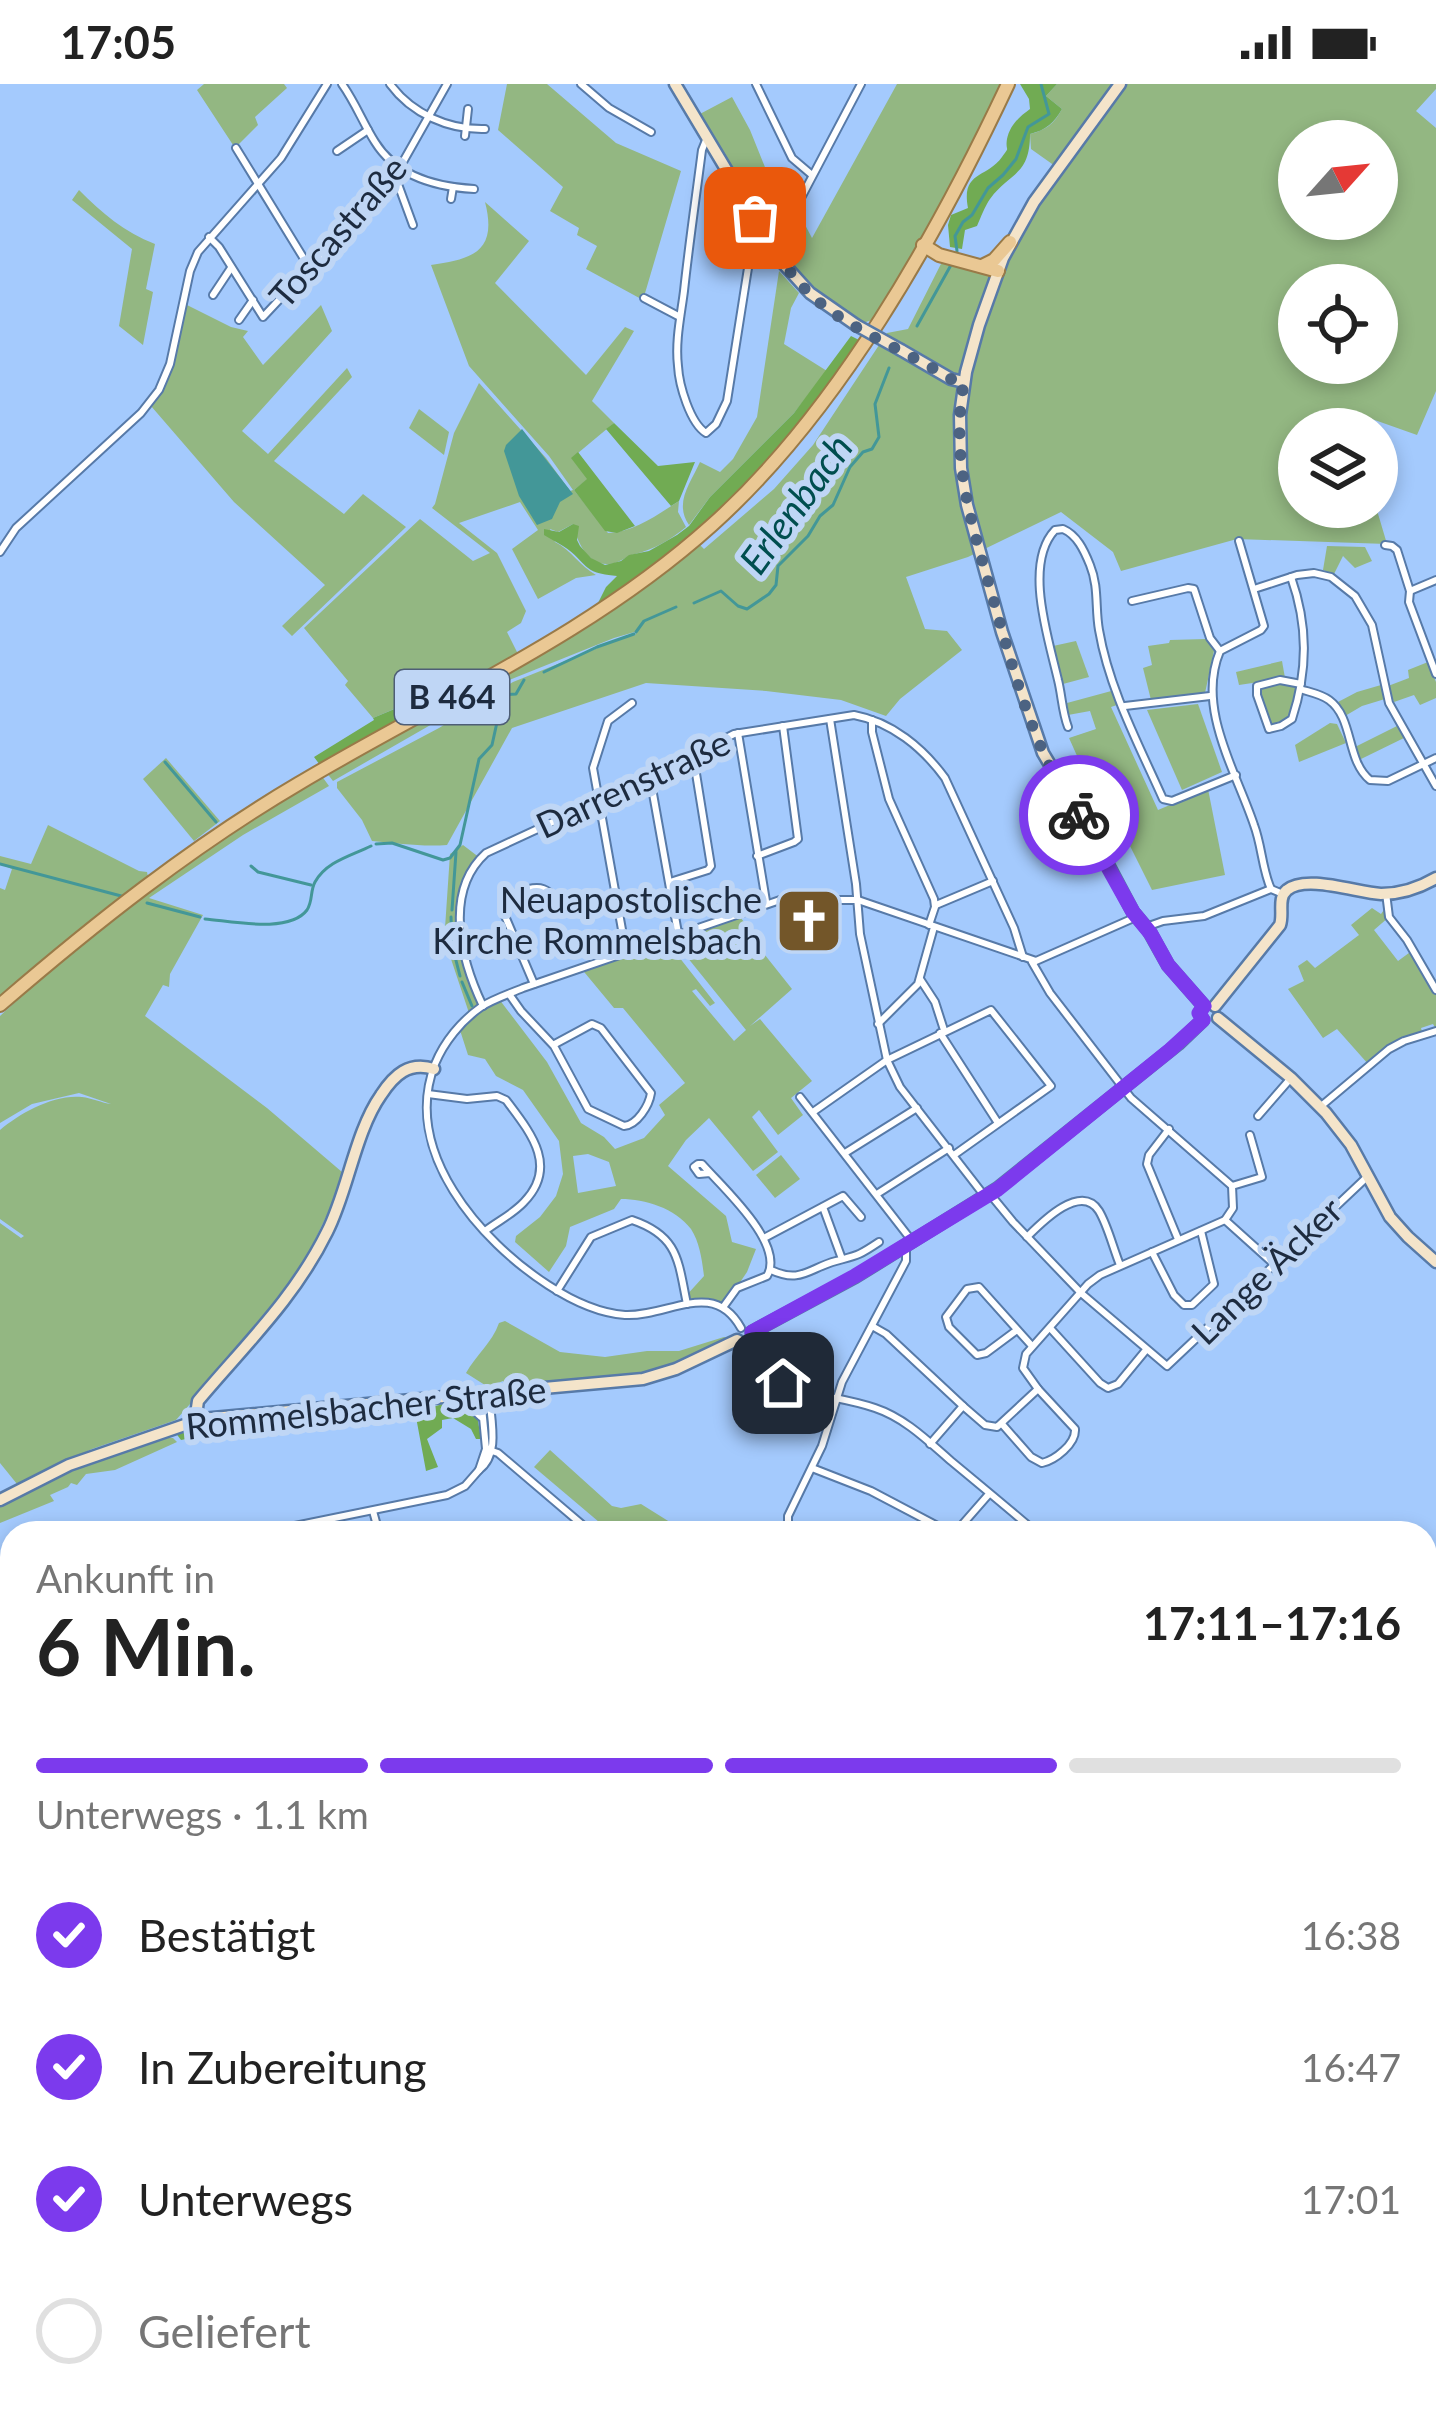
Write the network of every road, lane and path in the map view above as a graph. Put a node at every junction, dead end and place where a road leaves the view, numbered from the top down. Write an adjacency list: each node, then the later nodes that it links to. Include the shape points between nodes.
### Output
1 (327, 84): 22 (street)
2 (342, 84): 14 (street)
3 (390, 84): 12 (street)
4 (447, 84): 12 (street, Toscastraße)
5 (581, 84): 15 (street)
6 (675, 84): 17 (street)
7 (860, 84): 21 (street)
8 (1008, 84): 29 (main road, B 464)
9 (1120, 84): 30 (street)
10 (761, 86): 21 (street, via 793,158)
11 (468, 109): 16 (street)
12 (429, 117): 16 (street); 20 (street, Toscastraße)
13 (485, 129): 16 (street)
14 (368, 130): 19 (street); 20 (street)
15 (651, 131)
16 (465, 132)
17 (707, 139): 28 (street); 40 (street)
18 (236, 148): 22 (street)
19 (337, 151)
20 (398, 173): 23 (street); 26 (street); 33 (street, Toscastraße)
21 (812, 175): 28 (street, via 789,219)
22 (258, 185): 27 (street); 33 (street)
23 (453, 187): 24 (street); 25 (street)
24 (474, 189)
25 (451, 199)
26 (413, 225)
27 (209, 237): 34 (street); 45 (street, via 193,264 170,364 151,403 16,528)
28 (767, 238): 40 (street, via 749,253 725,407 704,433 679,375); 42 (street, bridge, via 802,287 856,326)
29 (925, 242): 31 (main road); 36 (main road, B 464)
30 (1010, 242): 32 (main road); 35 (street)
31 (941, 252): 32 (main road); 36 (main road)
32 (977, 266): 35 (main road)
33 (309, 267): 39 (street, Toscastraße, via 263,317)
34 (232, 268): 37 (street); 39 (street)
35 (996, 275): 42 (street)
36 (902, 280): 89 (main road, B 464, via 790,445 668,563 198,848)
37 (213, 295)
38 (644, 298): 40 (street)
39 (253, 300): 41 (street)
40 (680, 317)
41 (239, 320)
42 (965, 377): 79 (street, via 963,487 1009,653 1043,753)
43 (1239, 541): 48 (street)
44 (1385, 545): 49 (street, via 1396,548)
45 (0, 553)
46 (1291, 577): 48 (street); 53 (street, via 1304,628); 64 (street, via 1326,575 1362,604 1387,696)
47 (1436, 580): 49 (street)
48 (1254, 589): 51 (street, via 1263,628)
49 (1410, 591): 52 (street)
50 (1132, 601): 51 (street, via 1194,590)
51 (1220, 651): 54 (street)
52 (1436, 674)
53 (1300, 687): 53 (street, via 1290,721 1268,727 1257,686 1280,680); 64 (street, via 1338,709 1367,778 1384,782)
54 (1210, 696): 56 (street); 65 (street)
55 (632, 703): 68 (street, via 601,736 593,767)
56 (1123, 706): 60 (street, via 1100,633 1092,569 1073,534 1059,529 1047,541 1040,599); 65 (street, via 1166,802)
57 (830, 719): 58 (street, Darrenstraße); 59 (street, Darrenstraße); 76 (street)
58 (872, 720): 71 (street, via 912,742 942,774); 78 (street, via 891,804)
59 (784, 726): 61 (street, Darrenstraße); 69 (street, via 798,838)
60 (1068, 727)
61 (738, 733): 62 (street, Darrenstraße); 69 (street)
62 (693, 755): 66 (street, Darrenstraße); 72 (street, via 711,866)
63 (1436, 758): 64 (street)
64 (1424, 766): 67 (street)
65 (1235, 775): 73 (street)
66 (650, 777): 68 (street, Darrenstraße); 72 (street)
67 (1436, 786)
68 (600, 799): 75 (street); 90 (street, Darrenstraße, via 496,847 470,870 462,944)
69 (757, 856): 77 (street)
70 (1436, 878): 74 (street)
71 (993, 881): 78 (street); 84 (street)
72 (670, 882): 82 (street)
73 (1277, 892): 74 (street, via 1308,884); 81 (street); 91 (street, via 1280,926)
74 (1386, 893): 87 (street, via 1389,917)
75 (617, 898): 83 (street); 86 (street, via 581,913 541,888 507,900 504,912)
76 (858, 900): 77 (street); 80 (street); 92 (street)
77 (766, 903): 82 (street)
78 (935, 905): 80 (street)
79 (1136, 917): 81 (street); 84 (street, via 1039,960)
80 (932, 926): 84 (street); 85 (street)
81 (1146, 927): 91 (street, via 1168,965)
82 (678, 934): 83 (street)
83 (626, 952): 86 (street)
84 (1027, 958): 99 (street)
85 (920, 979): 92 (street); 94 (street)
86 (534, 984): 88 (street)
87 (1436, 990)
88 (509, 994): 90 (street); 95 (street)
89 (0, 1005)
90 (483, 1006): 97 (street, via 453,1034)
91 (1212, 1010): 98 (street); 99 (street, Rommelsbacher Straße, via 1209,1023 1203,1020)
92 (878, 1025): 96 (street)
93 (1436, 1031): 102 (street, via 1383,1054)
94 (942, 1032): 96 (street); 106 (street); 106 (street, via 992,1011 1051,1087)
95 (553, 1045): 95 (street, via 594,1113 628,1127 646,1106 651,1093 596,1024)
96 (887, 1060): 103 (street); 104 (street)
97 (434, 1069): 100 (street); 147 (street, via 407,1068 380,1096 336,1213 300,1281 198,1401)
98 (1291, 1078): 102 (street); 105 (street)
99 (1124, 1088): 107 (street); 115 (street, Rommelsbacher Straße)
100 (428, 1094): 119 (street, via 437,1158); 119 (street, via 500,1096 535,1137 539,1183)
101 (800, 1097): 104 (street)
102 (1320, 1107): 112 (street)
103 (916, 1108): 109 (street); 110 (street)
104 (813, 1112): 110 (street)
105 (1258, 1116)
106 (998, 1123): 109 (street)
107 (1168, 1129): 113 (street); 123 (street, via 1147,1161)
108 (1250, 1135): 113 (street, via 1262,1177)
109 (951, 1151): 114 (street); 115 (street)
110 (845, 1153): 114 (street)
111 (710, 1173): 122 (street)
112 (1367, 1178): 128 (street, via 1399,1228); 130 (street, Lange Äcker)
113 (1232, 1186): 118 (street)
114 (877, 1194): 125 (street)
115 (987, 1196): 121 (street); 125 (street, Rommelsbacher Straße)
116 (824, 1207): 117 (street, via 843,1196); 122 (street); 127 (street)
117 (861, 1217)
118 (1225, 1220): 120 (street); 130 (street)
119 (485, 1231): 132 (street)
120 (1201, 1231): 123 (street); 126 (street, via 1214,1284 1192,1305 1176,1299)
121 (1027, 1237): 129 (street, via 1059,1209 1088,1202); 133 (street)
122 (764, 1238): 131 (street)
123 (1179, 1240): 126 (street)
124 (879, 1242): 127 (street)
125 (910, 1244): 136 (street); 139 (street, Rommelsbacher Straße)
126 (1152, 1252): 129 (street)
127 (842, 1259): 131 (street, via 802,1275)
128 (1436, 1262)
129 (1120, 1265): 133 (street)
130 (1275, 1265): 141 (street, Lange Äcker, via 1167,1366)
131 (771, 1270): 135 (street, via 737,1288)
132 (557, 1291): 134 (street, via 620,1314); 134 (street, via 591,1237 632,1220 672,1245)
133 (1081, 1293): 137 (street); 141 (street)
134 (687, 1304): 135 (street)
135 (724, 1306): 139 (street)
136 (871, 1326): 145 (street); 146 (street)
137 (1049, 1328): 140 (street); 141 (street, via 1108,1388)
138 (1017, 1330): 138 (street, via 976,1287 946,1317 977,1355); 140 (street)
139 (745, 1336): 143 (street, Rommelsbacher Straße, via 649,1377); 145 (street, via 779,1381)
140 (1032, 1346): 142 (street, via 1023,1364)
141 (1146, 1350)
142 (1038, 1389): 149 (street); 149 (street, via 1075,1430 1072,1441 1042,1463)
143 (487, 1393): 144 (street, Rommelsbacher Straße); 148 (street); 151 (street)
144 (458, 1396): 147 (street, Rommelsbacher Straße); 148 (street)
145 (836, 1399): 150 (street, via 886,1413); 152 (street)
146 (963, 1406): 149 (street, via 989,1427); 150 (street)
147 (198, 1420): 154 (street, Rommelsbacher Straße, via 69,1465)
148 (483, 1420): 151 (street)
149 (1002, 1424)
150 (930, 1444): 153 (street)
151 (489, 1450): 155 (street, via 454,1492); 158 (street)
152 (812, 1468): 159 (street); 160 (street)
153 (990, 1493): 161 (street); 162 (street)
154 (0, 1500)
155 (373, 1511): 156 (street); 157 (street)
156 (321, 1521)
157 (376, 1521)
158 (578, 1521)
159 (788, 1521)
160 (928, 1521)
161 (965, 1521)
162 (1023, 1521)

